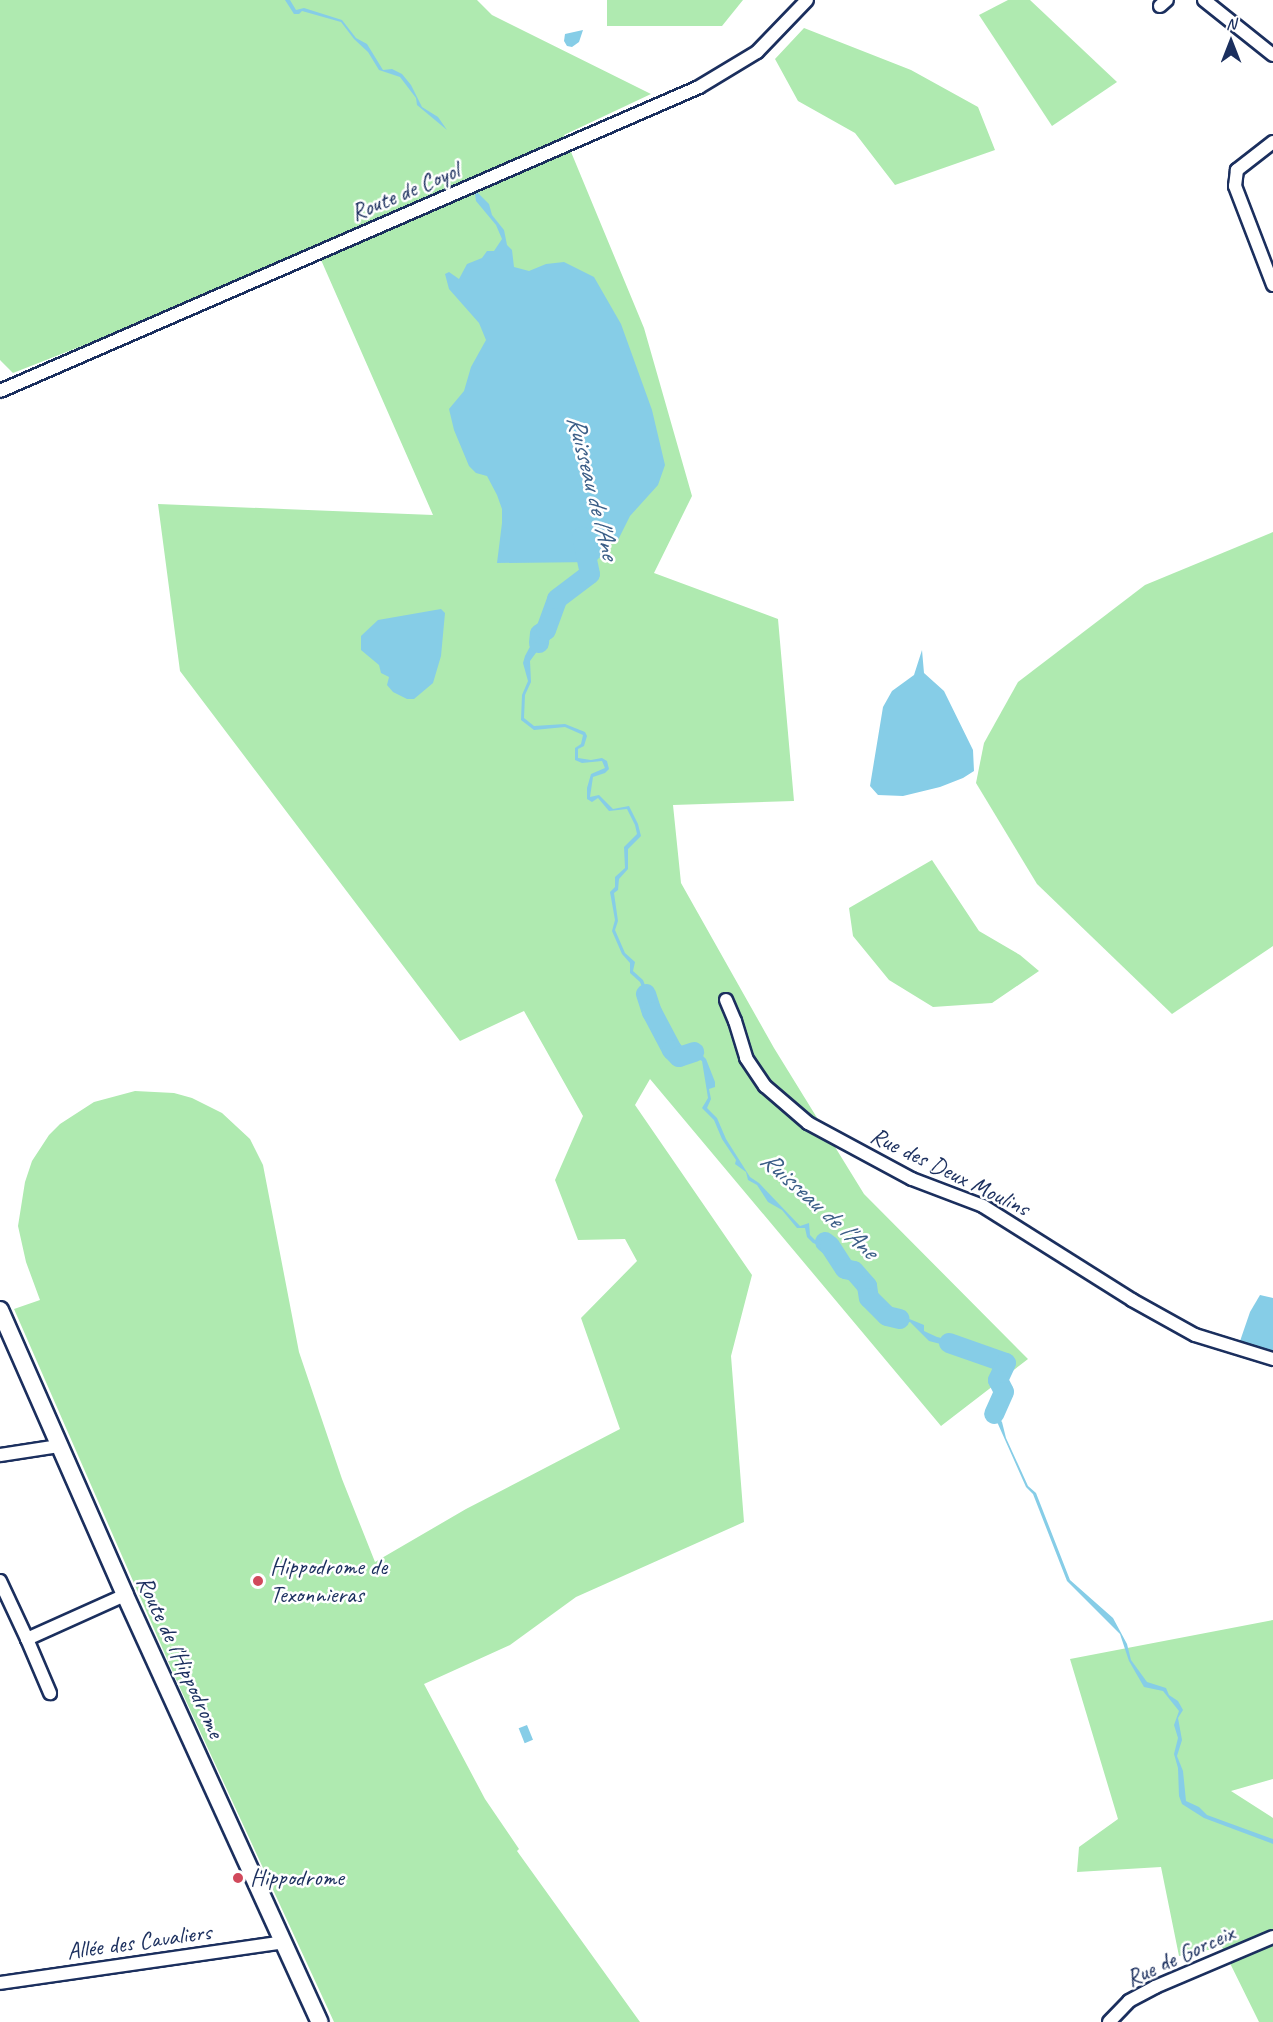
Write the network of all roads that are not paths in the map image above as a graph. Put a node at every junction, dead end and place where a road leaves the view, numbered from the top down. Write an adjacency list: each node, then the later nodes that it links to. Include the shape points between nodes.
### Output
1 (807, 0): 6 (street, Route de Coyol, via 757,52 699,87)
2 (1204, 0): 3 (street)
3 (1273, 55)
4 (1273, 142): 5 (street, via 1237,170 1235,186)
5 (1273, 285)
6 (0, 391)
7 (726, 1000): 9 (street, Rue des Deux Moulins, via 746,1058 765,1086 808,1123 912,1179 982,1206 1195,1335)
8 (0, 1310): 10 (main road, Route de l'Hippodrome)
9 (1273, 1359)
10 (59, 1446): 11 (street); 13 (main road, Route de l'Hippodrome)
11 (0, 1455)
12 (0, 1581): 14 (street)
13 (125, 1596): 14 (street); 17 (main road, Route de l'Hippodrome)
14 (27, 1639): 15 (street)
15 (50, 1693)
16 (1273, 1937): 20 (street, Rue de Gorceix, via 1155,1987 1129,2001)
17 (284, 1942): 18 (street, Allée des Cavaliers); 19 (main road, Route de l'Hippodrome)
18 (0, 1983)
19 (320, 2022)
20 (1109, 2022)

